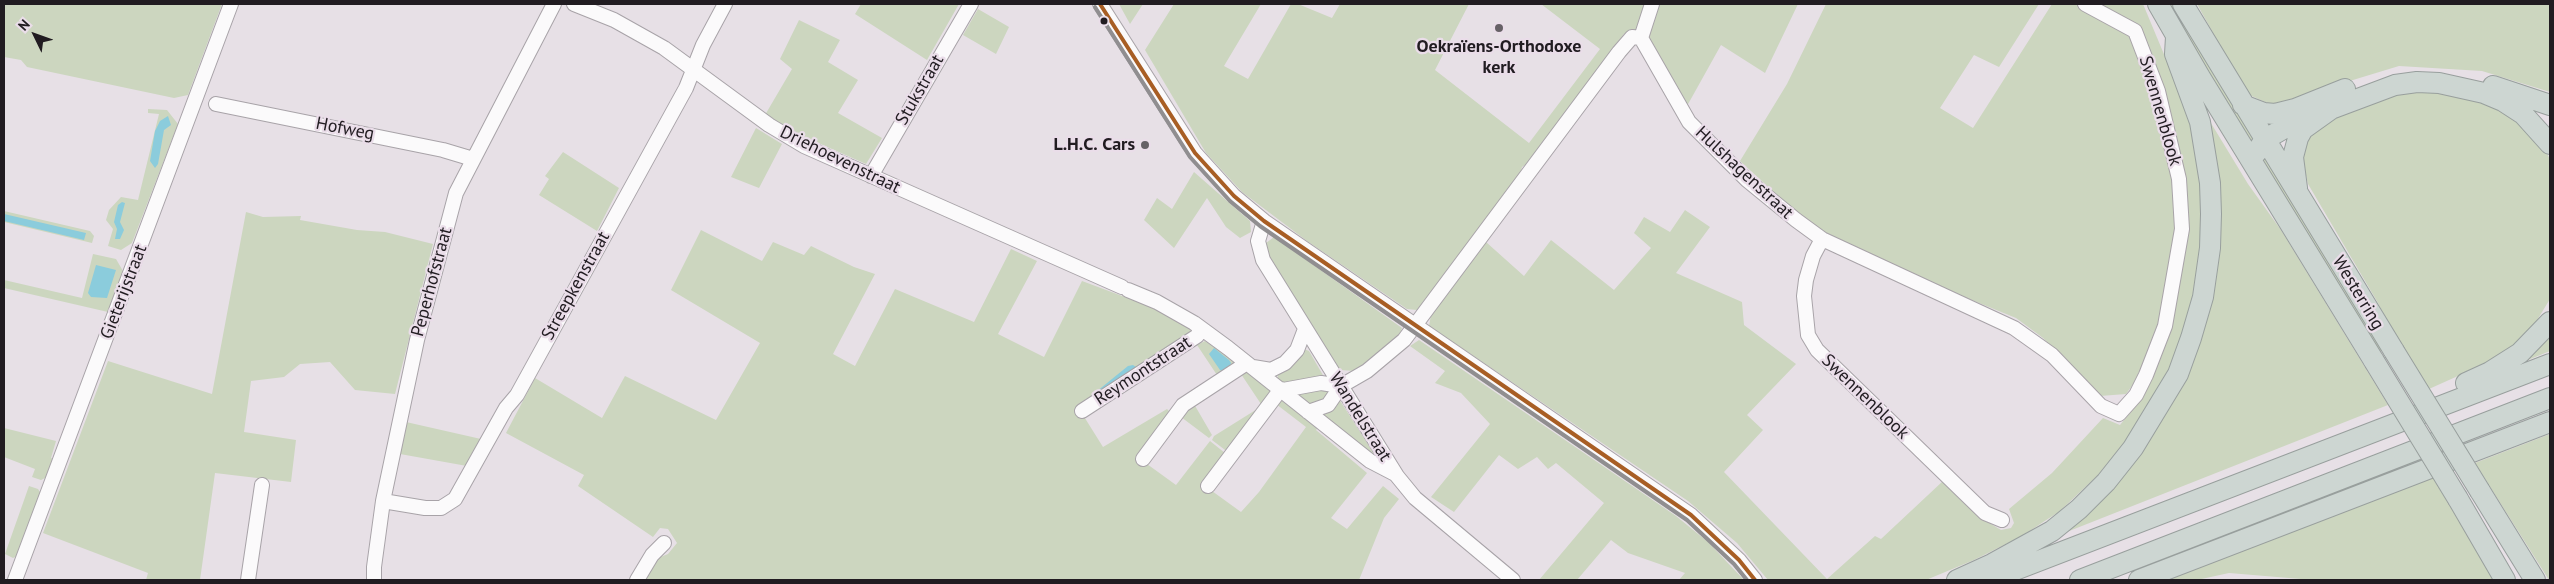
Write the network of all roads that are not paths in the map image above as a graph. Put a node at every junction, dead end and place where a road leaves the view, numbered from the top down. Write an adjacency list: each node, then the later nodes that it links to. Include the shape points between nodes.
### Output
1 (231, 4): 47 (street, Gieterijstraat)
2 (554, 4): 20 (street, Peperhofstraat)
3 (574, 4): 13 (street, Driehoevenstraat, via 614,20)
4 (726, 4): 13 (street, Streepkenstraat)
5 (971, 4): 22 (street, Stukstraat)
6 (1100, 4): 24 (street, via 1195,153 1212,174)
7 (1652, 4): 12 (street)
8 (2086, 4): 37 (street, Swennenblook, via 2134,31 2158,91 2179,179 2182,229 2165,326 2136,395)
9 (2158, 4): 11 (highway, Westerring)
10 (2183, 4): 16 (highway, Westerring)
11 (2176, 37): 21 (highway, Westerring); 53 (highway, via 2175,54 2200,122 2210,184 2211,214 2210,248 2202,297 2192,338 2178,374 2133,448 2079,509 2052,531)
12 (1641, 38): 25 (street, Hulshagenstraat, via 1690,122 1747,180); 27 (street, via 1632,37 1619,52)
13 (693, 68): 22 (street, Driehoevenstraat, via 769,126 804,146); 44 (street, Streepkenstraat, via 686,88 524,382 454,499 441,508)
14 (2374, 81): 16 (highway, via 2360,83 2275,114); 17 (highway, via 2412,72 2444,74); 18 (highway, via 2337,98)
15 (216, 104): 20 (street, Hofweg, via 443,150)
16 (2243, 105): 18 (highway, Westerring)
17 (2550, 105)
18 (2264, 140): 21 (highway, via 2257,151); 23 (highway, Westerring)
19 (2550, 144): 23 (highway, via 2523,114 2484,93 2439,83 2395,85 2331,110 2303,130 2293,157)
20 (473, 159): 44 (street, Peperhofstraat, via 456,193 417,340)
21 (2254, 166): 57 (highway, Westerring, bridge)
22 (871, 176): 28 (street, Driehoevenstraat, via 1157,302)
23 (2298, 194): 58 (highway, Westerring, bridge)
24 (1264, 221): 27 (street); 29 (street, Wandelstraat, via 1259,249)
25 (1822, 240): 37 (street, Hulshagenstraat, via 2014,328 2052,355 2101,406); 45 (street, Swennenblook, via 1813,256 1804,296 1808,335 1816,350 1985,513)
26 (2550, 322): 38 (highway, via 2520,353 2454,389)
27 (1415, 326): 32 (street, via 1404,340 1367,371); 52 (street, via 1692,515)
28 (1201, 329): 31 (street, Driehoevenstraat); 35 (street, Reymontstraat, via 1197,336)
29 (1305, 329): 31 (street, via 1297,350 1286,363 1271,370); 32 (street, Wandelstraat)
30 (2550, 364): 38 (highway)
31 (1250, 365): 33 (street, Driehoevenstraat); 40 (street, via 1183,405)
32 (1342, 386): 33 (street, via 1321,384); 36 (street, via 1328,405); 41 (street, Wandelstraat)
33 (1282, 390): 36 (street, Driehoevenstraat); 43 (street)
34 (2550, 398): 55 (highway)
35 (1082, 411)
36 (1308, 412): 41 (street, Driehoevenstraat, via 1370,462)
37 (2119, 414)
38 (2410, 418): 54 (highway)
39 (2550, 422): 56 (highway)
40 (1143, 459)
41 (1398, 476): 51 (street, Wandelstraat, via 1415,498)
42 (262, 485): 48 (street)
43 (1208, 486)
44 (383, 501): 49 (street, Peperhofstraat)
45 (2002, 520)
46 (664, 543): 50 (street, via 652,555)
47 (16, 580)
48 (248, 580)
49 (374, 580)
50 (637, 580)
51 (1512, 580)
52 (1755, 580)
53 (1957, 580)
54 (1989, 580)
55 (2080, 580)
56 (2139, 580)
57 (2505, 580)
58 (2535, 580)

